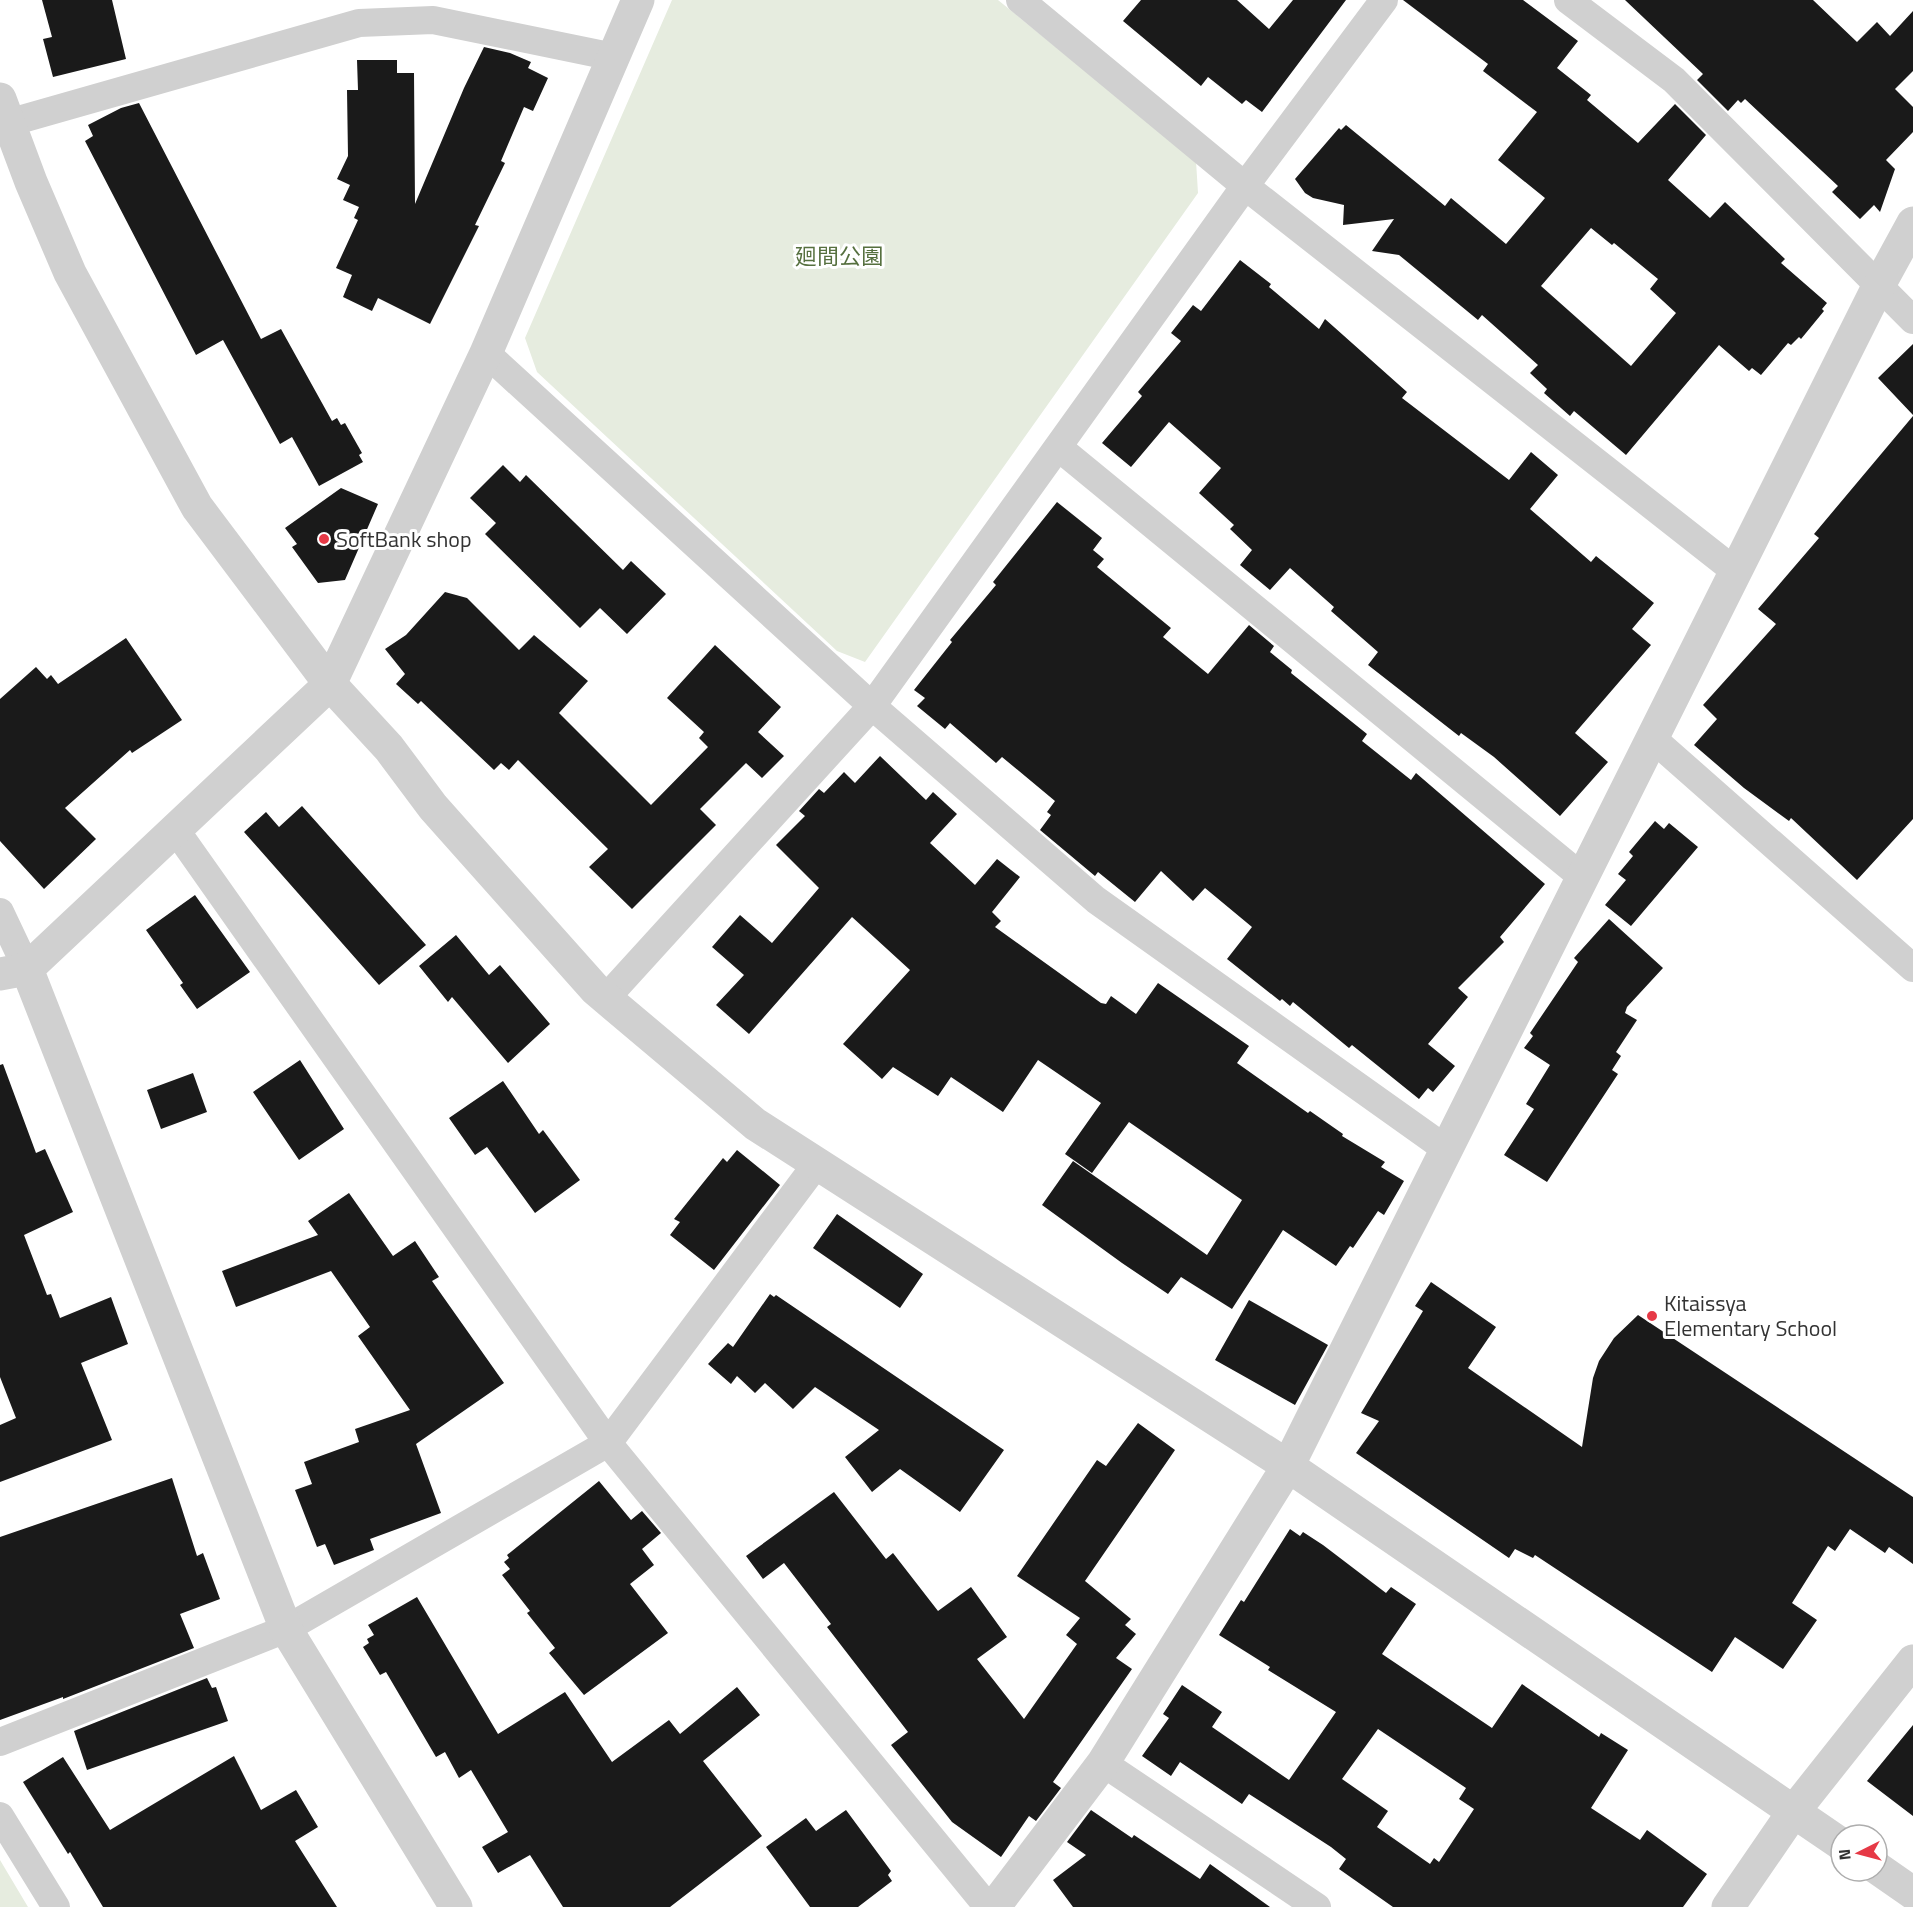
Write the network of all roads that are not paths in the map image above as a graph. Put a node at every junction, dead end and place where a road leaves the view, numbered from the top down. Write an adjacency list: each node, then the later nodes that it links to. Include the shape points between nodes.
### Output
1 (638, 0): 5 (street)
2 (1020, 0): 7 (street)
3 (1384, 0): 7 (street)
4 (1568, 0): 9 (street, via 1674,80)
5 (614, 57): 6 (street, via 433,20 358,23); 11 (street)
6 (4, 111): 14 (street, via 70,273 198,507)
7 (1245, 186): 12 (street); 13 (street)
8 (1913, 223): 9 (street)
9 (1878, 287): 10 (street); 13 (street)
10 (1913, 320)
11 (486, 353): 14 (street); 15 (street)
12 (1058, 447): 15 (street); 18 (street)
13 (1735, 571): 16 (street)
14 (330, 684): 17 (street); 22 (street, via 389,748 441,816)
15 (872, 706): 22 (street); 23 (street, via 1096,900)
16 (1652, 738): 18 (street); 20 (street)
17 (175, 829): 21 (street); 25 (street)
18 (1582, 877): 23 (street)
19 (0, 912): 21 (street)
20 (1913, 968)
21 (14, 972): 27 (street)
22 (606, 998): 24 (street, via 755,1124)
23 (1446, 1149): 26 (street)
24 (818, 1162): 25 (street); 26 (street)
25 (608, 1443): 27 (street); 38 (street)
26 (1288, 1466): 30 (street); 31 (street)
27 (286, 1629): 29 (street); 37 (street)
28 (1913, 1661): 31 (street)
29 (0, 1742)
30 (1103, 1762): 39 (street); 40 (street)
31 (1794, 1811): 33 (street); 41 (street)
32 (0, 1816): 36 (street)
33 (1829, 1836)
34 (1889, 1876): 35 (street)
35 (1913, 1893)
36 (56, 1907)
37 (456, 1907)
38 (988, 1907)
39 (994, 1907)
40 (1317, 1907)
41 (1728, 1907)

